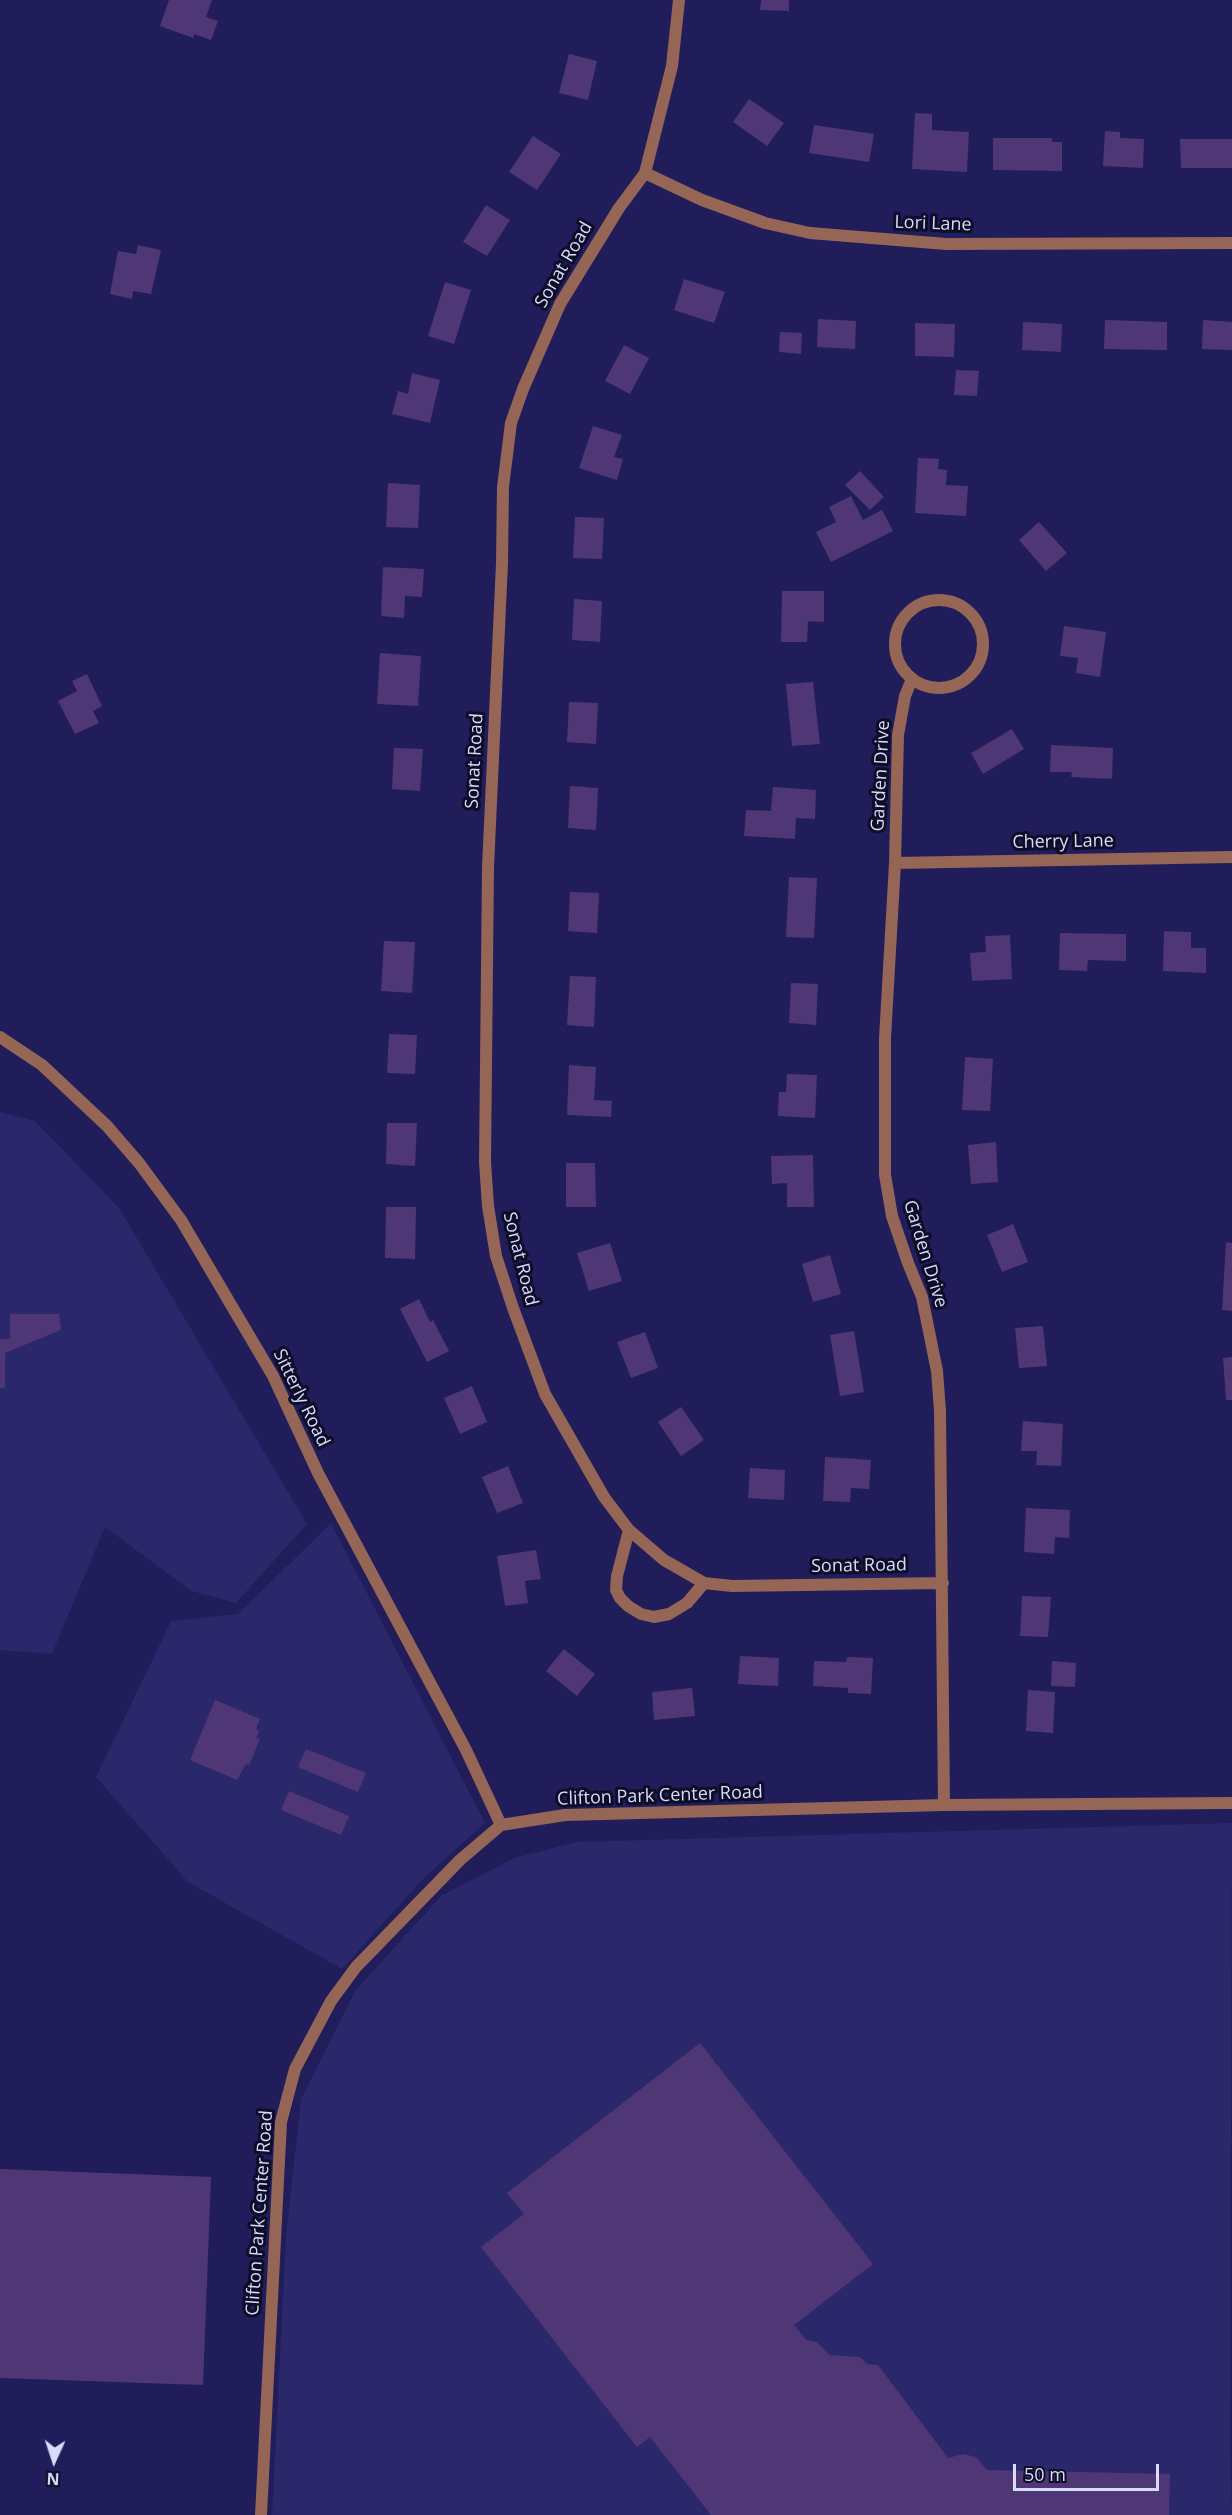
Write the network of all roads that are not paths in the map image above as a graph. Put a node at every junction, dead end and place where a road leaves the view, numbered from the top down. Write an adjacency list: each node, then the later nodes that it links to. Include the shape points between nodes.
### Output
1 (679, 0): 2 (street, Sonat Road, via 672,66)
2 (645, 173): 3 (street, Lori Lane, via 702,201 765,223 810,233 946,244); 8 (street, Sonat Road, via 560,304 512,423 503,487 487,914 485,1162 496,1256 545,1394 604,1497)
3 (1232, 243)
4 (912, 679): 4 (street, via 934,688 958,684 968,677 982,658 984,646 983,634 972,613 953,601 931,600 903,618 896,650 898,661); 6 (street, Garden Drive, via 898,735)
5 (1232, 857): 6 (street, Cherry Lane)
6 (895, 863): 10 (street, Garden Drive, via 885,1038 885,1175 892,1216 922,1297 937,1371)
7 (0, 1037): 13 (street, Sitterly Road, via 42,1065 106,1126 181,1220 273,1376 318,1473 466,1750)
8 (630, 1530): 9 (street, Sonat Road, via 664,1560); 9 (street, via 616,1576 616,1590 628,1606 654,1617 669,1614 687,1603)
9 (704, 1583): 10 (street, Sonat Road)
10 (943, 1583): 12 (street, Garden Drive)
11 (1232, 1803): 12 (street, Clifton Park Center Road)
12 (945, 1805): 13 (street, Clifton Park Center Road, via 565,1815)
13 (501, 1825): 14 (street, Clifton Park Center Road, via 460,1860 356,1967 331,2001 295,2069 281,2122)
14 (261, 2515)

